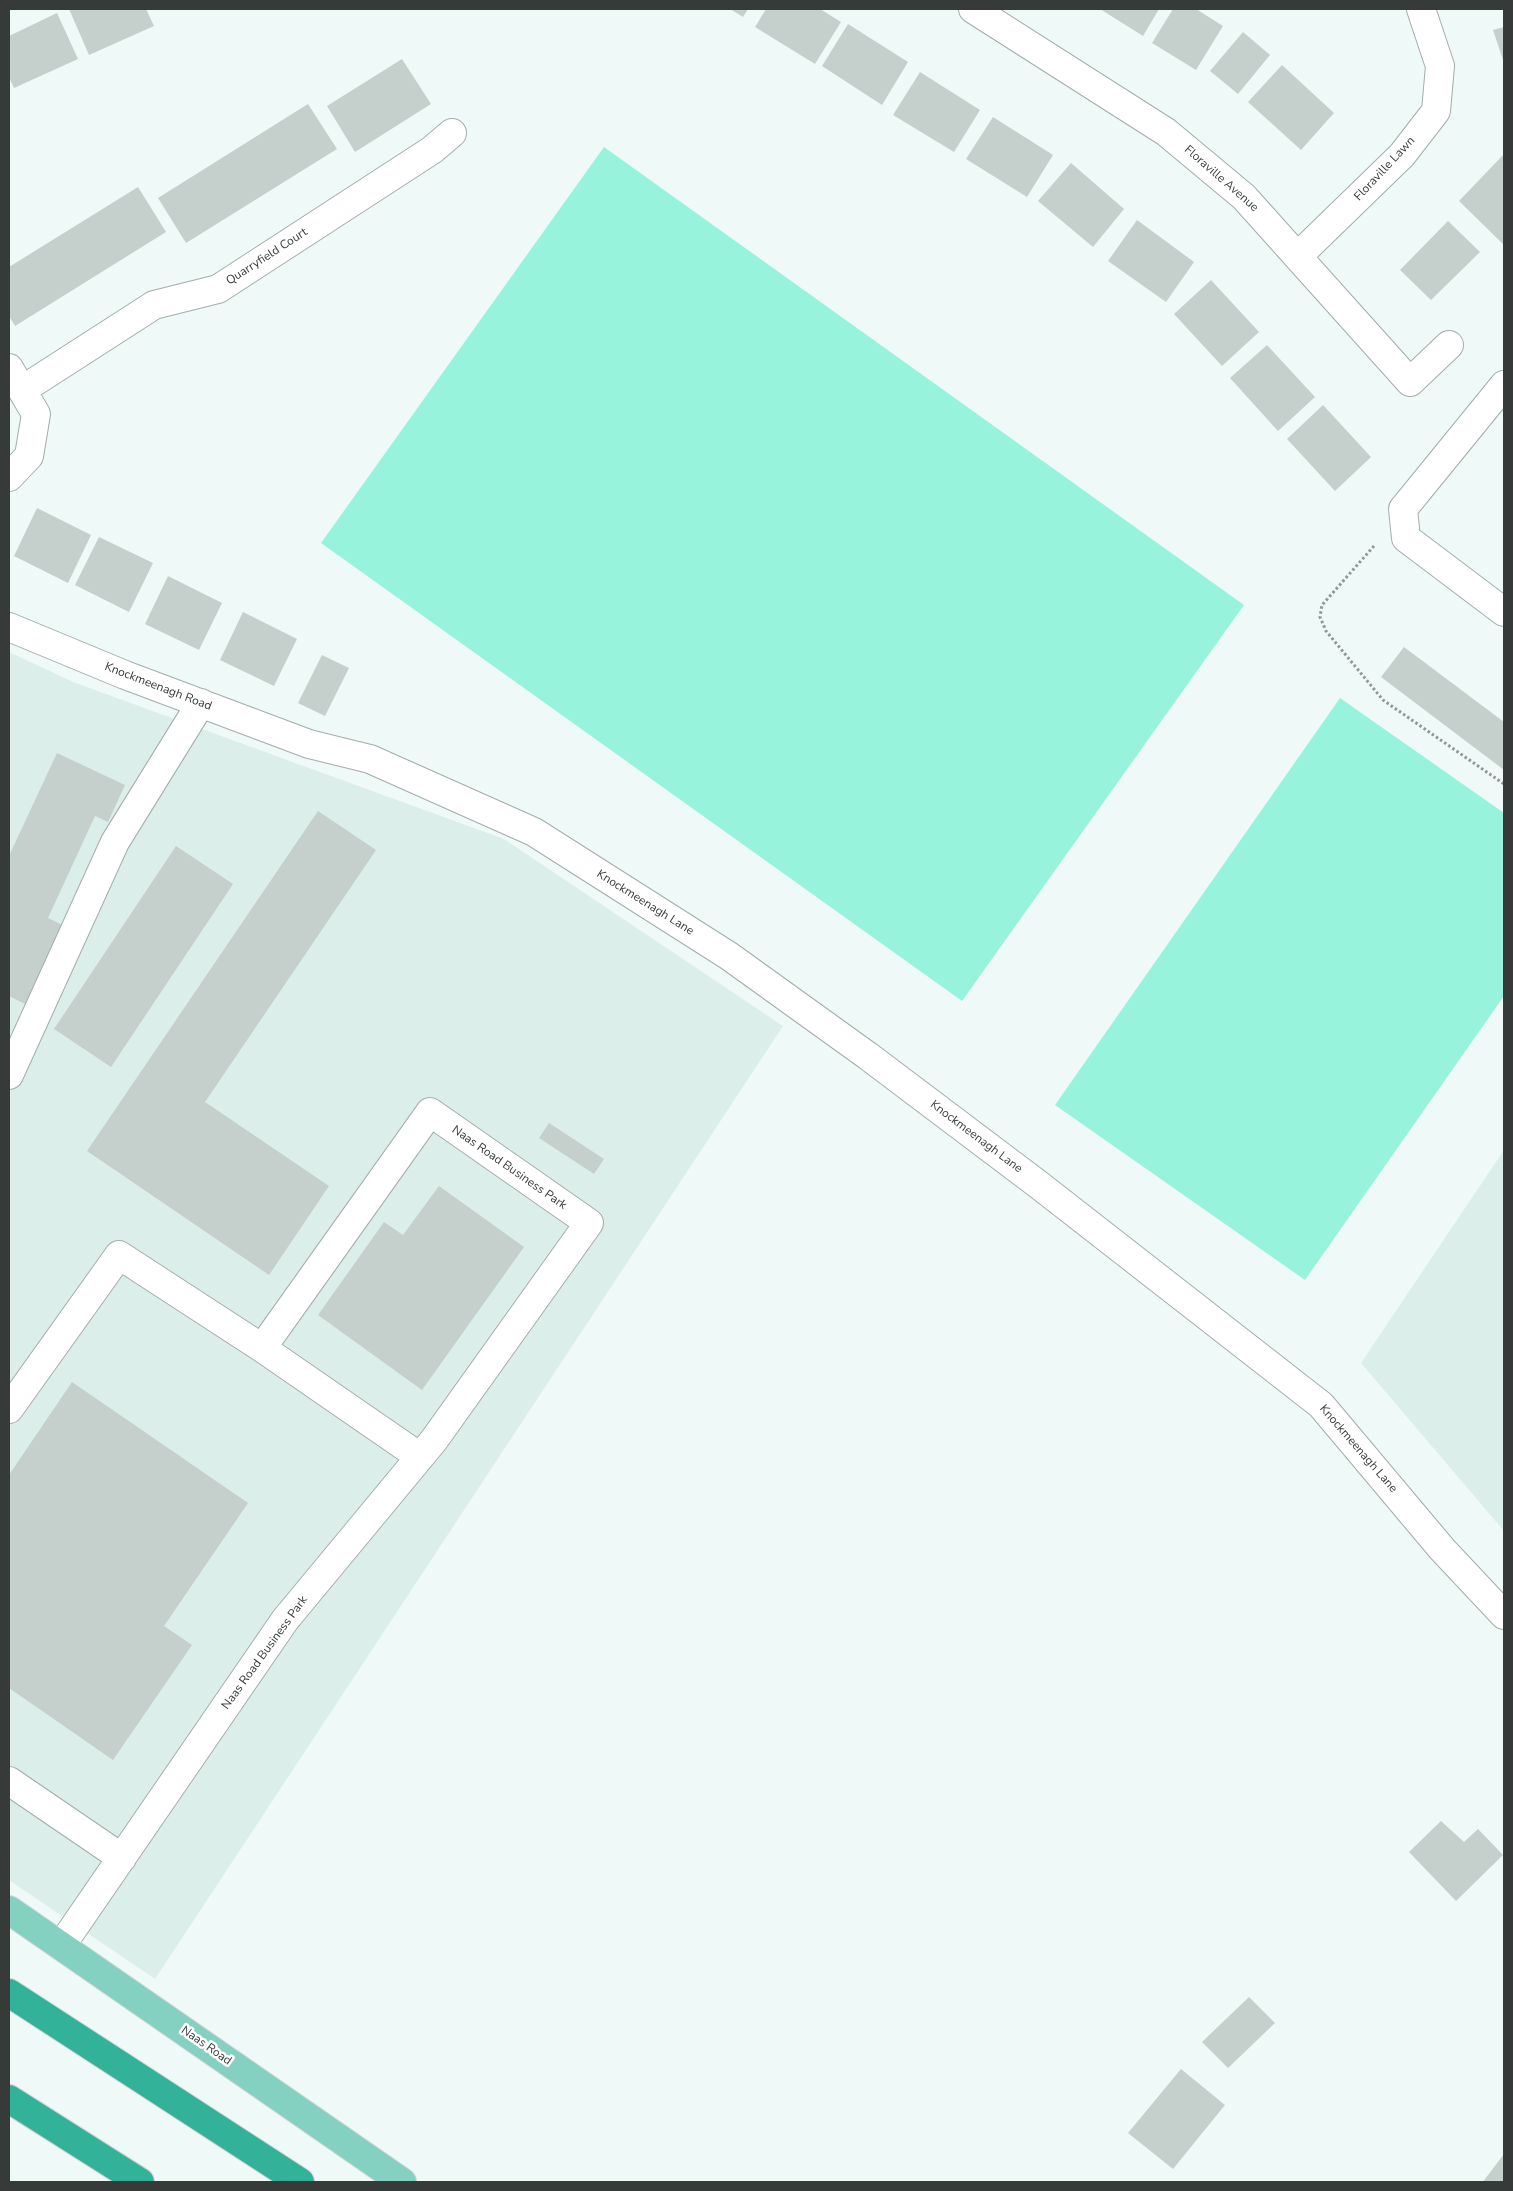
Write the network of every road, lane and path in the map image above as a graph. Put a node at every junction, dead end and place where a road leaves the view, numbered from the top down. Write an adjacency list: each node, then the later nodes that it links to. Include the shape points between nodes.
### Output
1 (973, 9): 4 (street, Floraville Avenue, via 1166,132 1244,197)
2 (1420, 9): 4 (street, Floraville Lawn, via 1440,66 1436,111 1402,155)
3 (452, 133): 6 (street, Quarryfield Court, via 432,150 218,289 154,305)
4 (1298, 256): 5 (street, Floraville Avenue, via 1410,382)
5 (1449, 345)
6 (15, 379): 8 (street, Quarryfield Court, via 36,414 29,456)
7 (1504, 386): 9 (street, via 1403,510)
8 (9, 477)
9 (1406, 538): 10 (street); 14 (path, via 1385,534 1322,605 1320,617 1326,631 1383,700)
10 (1504, 612)
11 (9, 627): 12 (street, Knockmeenagh Road)
12 (201, 703): 13 (street, Knockmeenagh Road, via 309,744); 15 (street, via 115,842)
13 (370, 759): 19 (street, Knockmeenagh Lane, via 534,832 729,956 1039,1185 1321,1405 1442,1549)
14 (1504, 784)
15 (9, 1075)
16 (262, 1348): 17 (street, via 119,1255); 18 (street); 18 (street, Naas Road Business Park, via 430,1112 589,1223)
17 (9, 1409)
18 (420, 1457): 21 (street, Naas Road Business Park, via 285,1620)
19 (1504, 1615)
20 (9, 1781): 21 (street)
21 (122, 1858): 23 (street, Naas Road Business Park)
22 (9, 1910): 23 (main road, Naas Road)
23 (62, 1946): 30 (main road, Naas Road)
24 (9, 1988): 26 (highway)
25 (9, 1993): 26 (highway)
26 (48, 2018): 29 (highway)
27 (9, 2099): 28 (highway)
28 (140, 2182)
29 (300, 2182)
30 (402, 2182)

